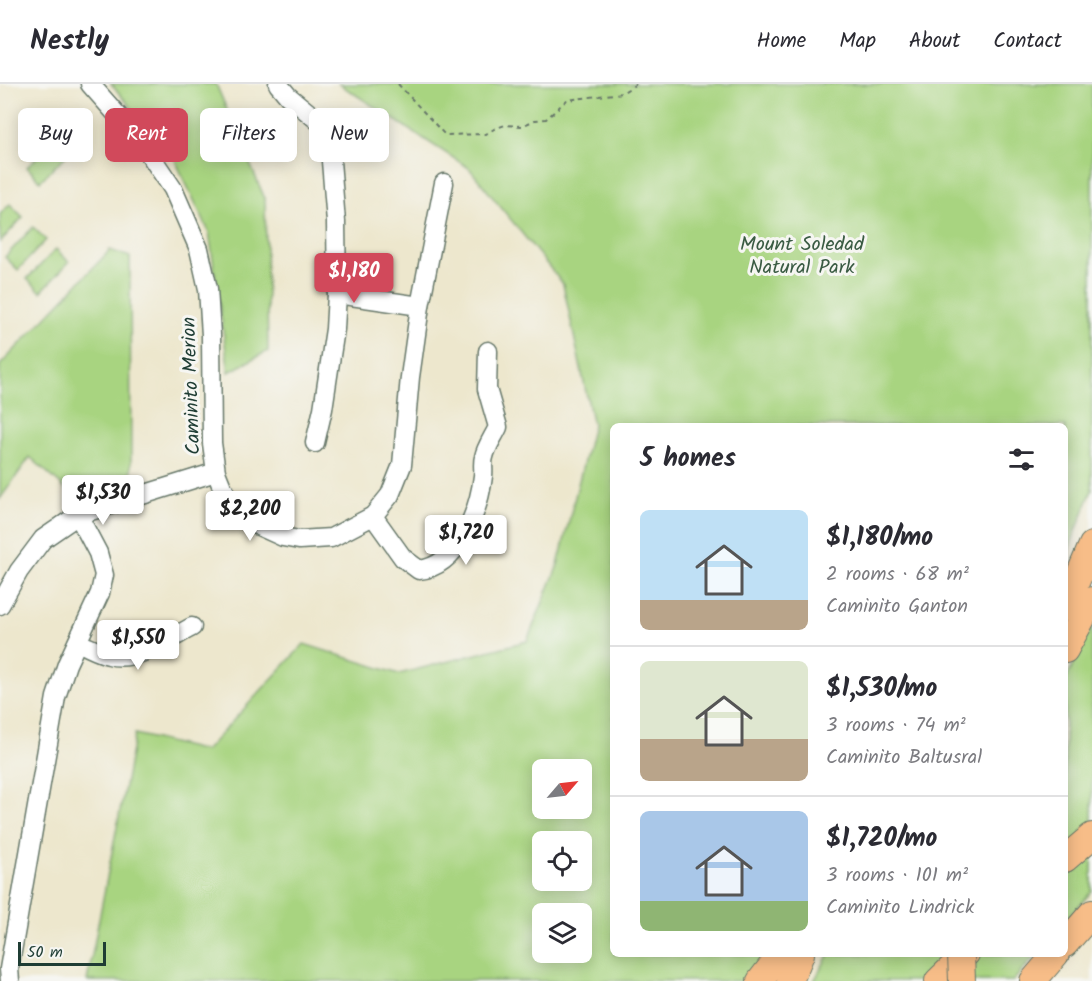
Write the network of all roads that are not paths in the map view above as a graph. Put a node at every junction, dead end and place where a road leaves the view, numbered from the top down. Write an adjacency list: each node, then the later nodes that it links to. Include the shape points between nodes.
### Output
1 (90, 84): 8 (street, Caminito Merion, via 142,143 167,179 199,249 208,290)
2 (278, 84): 4 (street, via 327,128 333,140)
3 (444, 183): 5 (street, Caminito Merion)
4 (337, 294): 5 (street); 7 (street)
5 (420, 306): 10 (street, Caminito Merion, via 402,465 390,495)
6 (488, 351): 10 (street, via 487,389 498,427 484,457 473,517 454,553 429,569 419,570 403,558)
7 (315, 443)
8 (216, 471): 9 (street); 10 (street, Caminito Merion, via 235,507 250,522 283,537 331,538)
9 (78, 515): 14 (street, via 43,539); 16 (street, via 98,553 104,575)
10 (374, 516)
11 (1092, 545): 13 (highway)
12 (1092, 600): 17 (highway)
13 (1068, 601)
14 (0, 605)
15 (192, 627): 16 (street, via 150,651 123,656 110,656)
16 (79, 642): 27 (street, via 56,697)
17 (1068, 644)
18 (1092, 836): 19 (highway)
19 (1068, 856)
20 (1092, 913): 21 (highway)
21 (1068, 941)
22 (779, 957): 28 (highway)
23 (800, 957): 29 (highway)
24 (961, 957): 31 (highway, bridge)
25 (963, 957): 30 (highway)
26 (1053, 957): 32 (highway)
27 (10, 981)
28 (760, 981)
29 (789, 981)
30 (938, 981)
31 (962, 981)
32 (1032, 981)

